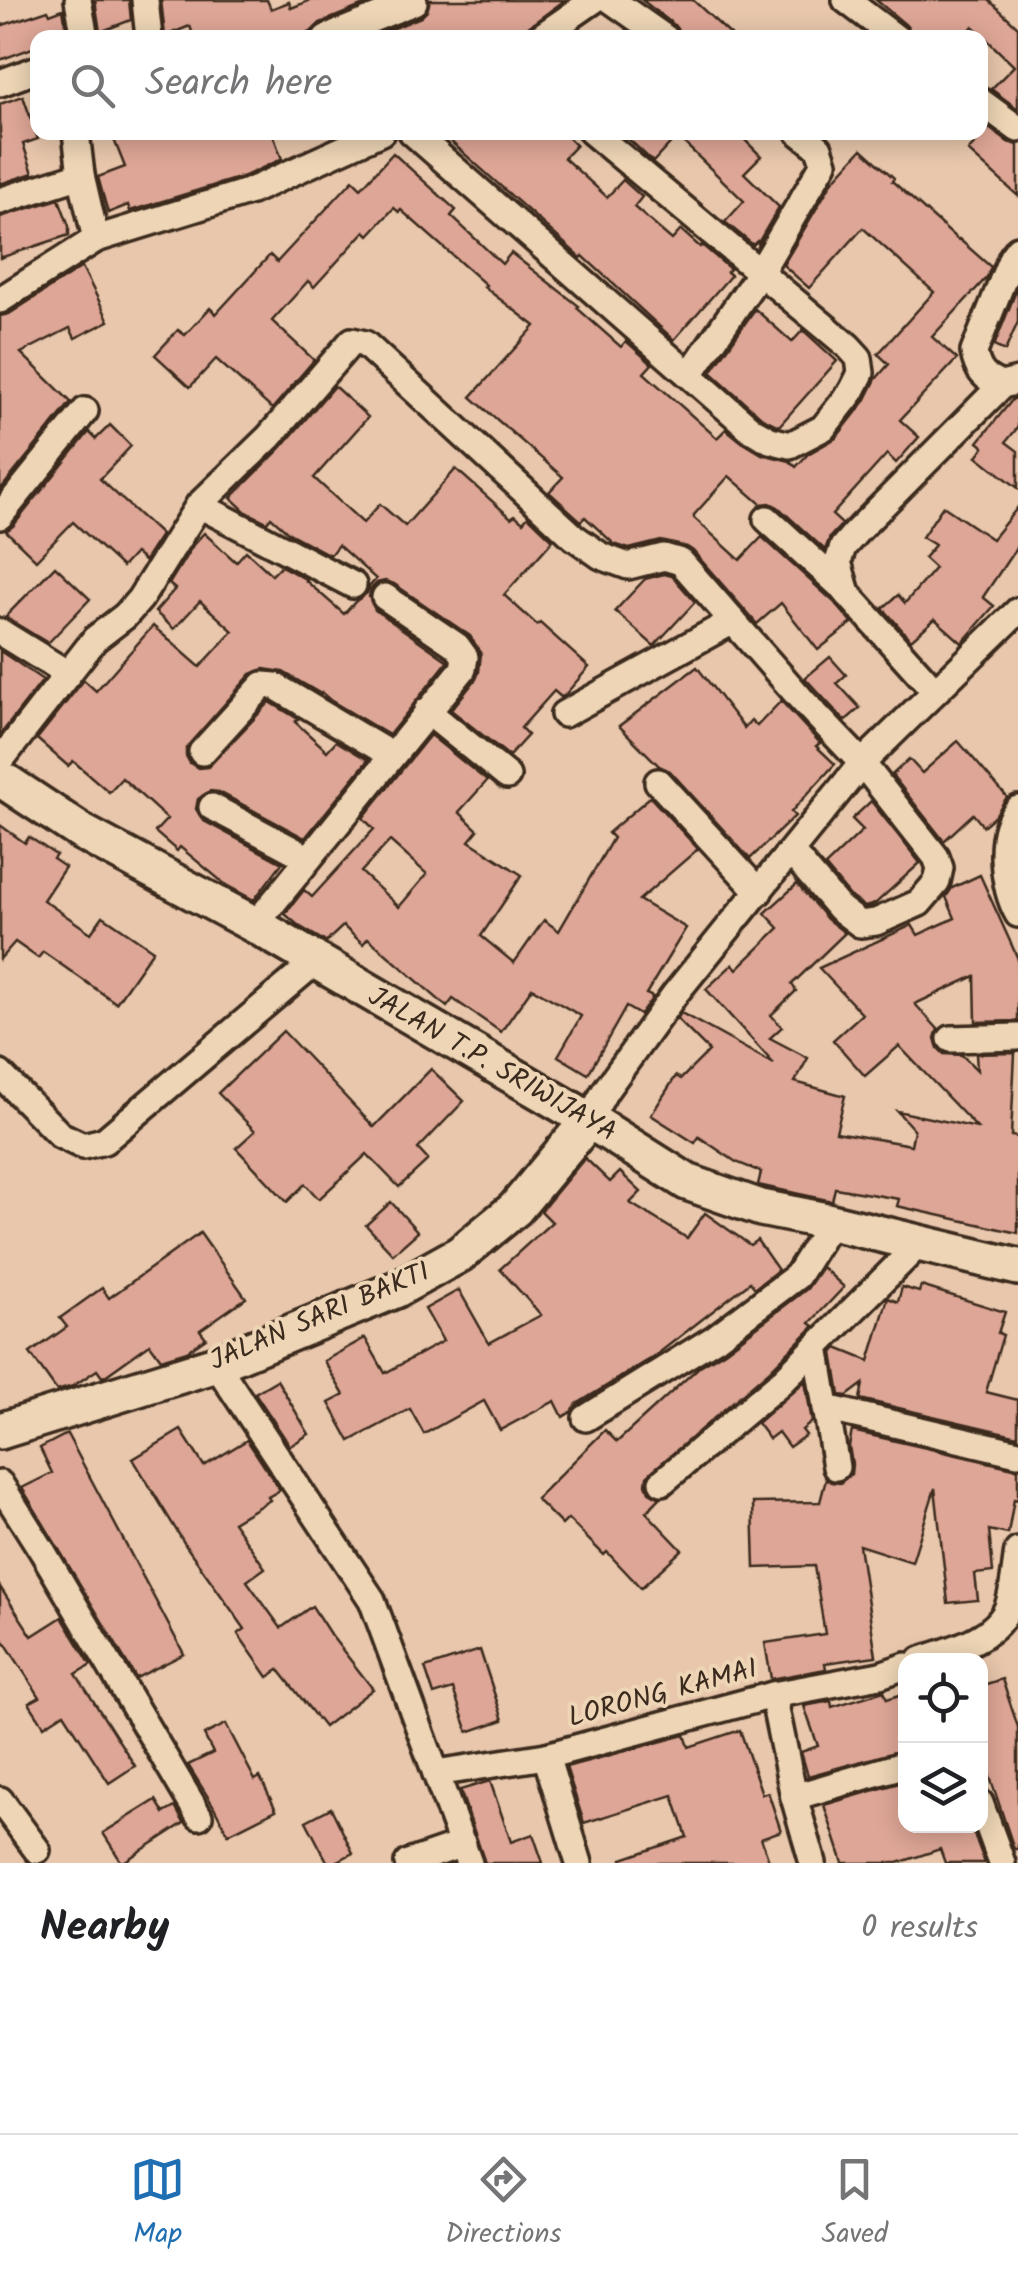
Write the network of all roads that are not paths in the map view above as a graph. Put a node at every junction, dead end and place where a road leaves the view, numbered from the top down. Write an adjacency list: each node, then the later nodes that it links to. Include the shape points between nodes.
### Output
1 (78, 0): 7 (street)
2 (145, 0): 8 (street)
3 (594, 0): 10 (street)
4 (611, 0): 11 (street)
5 (846, 0): 12 (street)
6 (414, 2): 9 (street)
7 (84, 30)
8 (142, 30)
9 (346, 30)
10 (550, 30)
11 (654, 30)
12 (885, 30)
13 (30, 72): 14 (street)
14 (0, 83)
15 (988, 107): 16 (street)
16 (1018, 129)
17 (77, 140): 22 (street)
18 (363, 140): 24 (street, via 250,191)
19 (421, 140): 28 (street)
20 (601, 140): 26 (street)
21 (810, 140): 26 (street, via 824,163)
22 (82, 174): 23 (street); 24 (street)
23 (0, 201)
24 (96, 239): 27 (street)
25 (1018, 249): 29 (street, via 974,352 986,378)
26 (759, 274): 28 (street); 28 (street, via 859,358 861,373 852,391 823,428 790,444 752,430)
27 (0, 300)
28 (690, 374)
29 (1010, 383): 35 (street, via 843,548 838,562)
30 (85, 411): 32 (street)
31 (199, 506): 34 (street); 37 (street, via 352,341 365,344 574,537 628,566 664,556 680,562); 40 (street, via 140,600)
32 (0, 516)
33 (768, 519): 35 (street)
34 (353, 584)
35 (848, 593): 41 (street)
36 (384, 597): 42 (street, via 465,658)
37 (733, 621): 43 (street); 47 (street)
38 (1014, 623): 41 (street)
39 (0, 632): 40 (street)
40 (68, 674): 46 (street)
41 (935, 691): 47 (street)
42 (427, 711): 45 (street); 48 (street)
43 (564, 714)
44 (202, 752): 45 (street, via 263,685)
45 (391, 755): 54 (street)
46 (0, 761)
47 (862, 762): 53 (street); 53 (street, via 936,857 937,882 919,903 860,924)
48 (507, 776)
49 (0, 778): 57 (main road, JALAN T.P. SRIWIJAYA, via 83,833)
50 (658, 782): 55 (street)
51 (212, 807): 54 (street)
52 (1018, 809): 56 (street, via 1004,839 1008,890)
53 (791, 852): 55 (street)
54 (308, 858): 57 (street)
55 (759, 892): 62 (street, via 676,994)
56 (1018, 914)
57 (254, 925): 58 (main road, JALAN T.P. SRIWIJAYA)
58 (315, 962): 61 (street, via 104,1141 84,1146 60,1134); 62 (main road, JALAN T.P. SRIWIJAYA)
59 (1018, 1037): 60 (street)
60 (951, 1039)
61 (0, 1074)
62 (589, 1120): 63 (main road, JALAN T.P. SRIWIJAYA, via 687,1182 760,1208); 67 (main road, JALAN SARI BAKTI, via 515,1209 460,1254 397,1289)
63 (831, 1222): 64 (main road, JALAN T.P. SRIWIJAYA); 69 (street, via 797,1276 715,1338)
64 (919, 1244): 65 (main road, JALAN T.P. SRIWIJAYA); 66 (street)
65 (1018, 1267)
66 (816, 1348): 68 (street); 73 (street)
67 (216, 1364): 70 (main road, JALAN SARI BAKTI); 81 (street, via 372,1600)
68 (826, 1408): 71 (street); 72 (street)
69 (586, 1418)
70 (0, 1431)
71 (1018, 1453)
72 (836, 1467)
73 (662, 1482)
74 (0, 1484): 84 (street)
75 (1018, 1551): 76 (street, via 1001,1621)
76 (938, 1653)
77 (898, 1668): 78 (street, LORONG KAMAI)
78 (774, 1695): 79 (street, LORONG KAMAI); 82 (street)
79 (546, 1756): 81 (street, LORONG KAMAI); 89 (street)
80 (898, 1767): 82 (street)
81 (436, 1773): 87 (street)
82 (794, 1797): 90 (street)
83 (0, 1800): 86 (street)
84 (199, 1816)
85 (988, 1825): 91 (street)
86 (37, 1850)
87 (466, 1854): 88 (street)
88 (408, 1863)
89 (579, 1863)
90 (813, 1863)
91 (1002, 1863)

